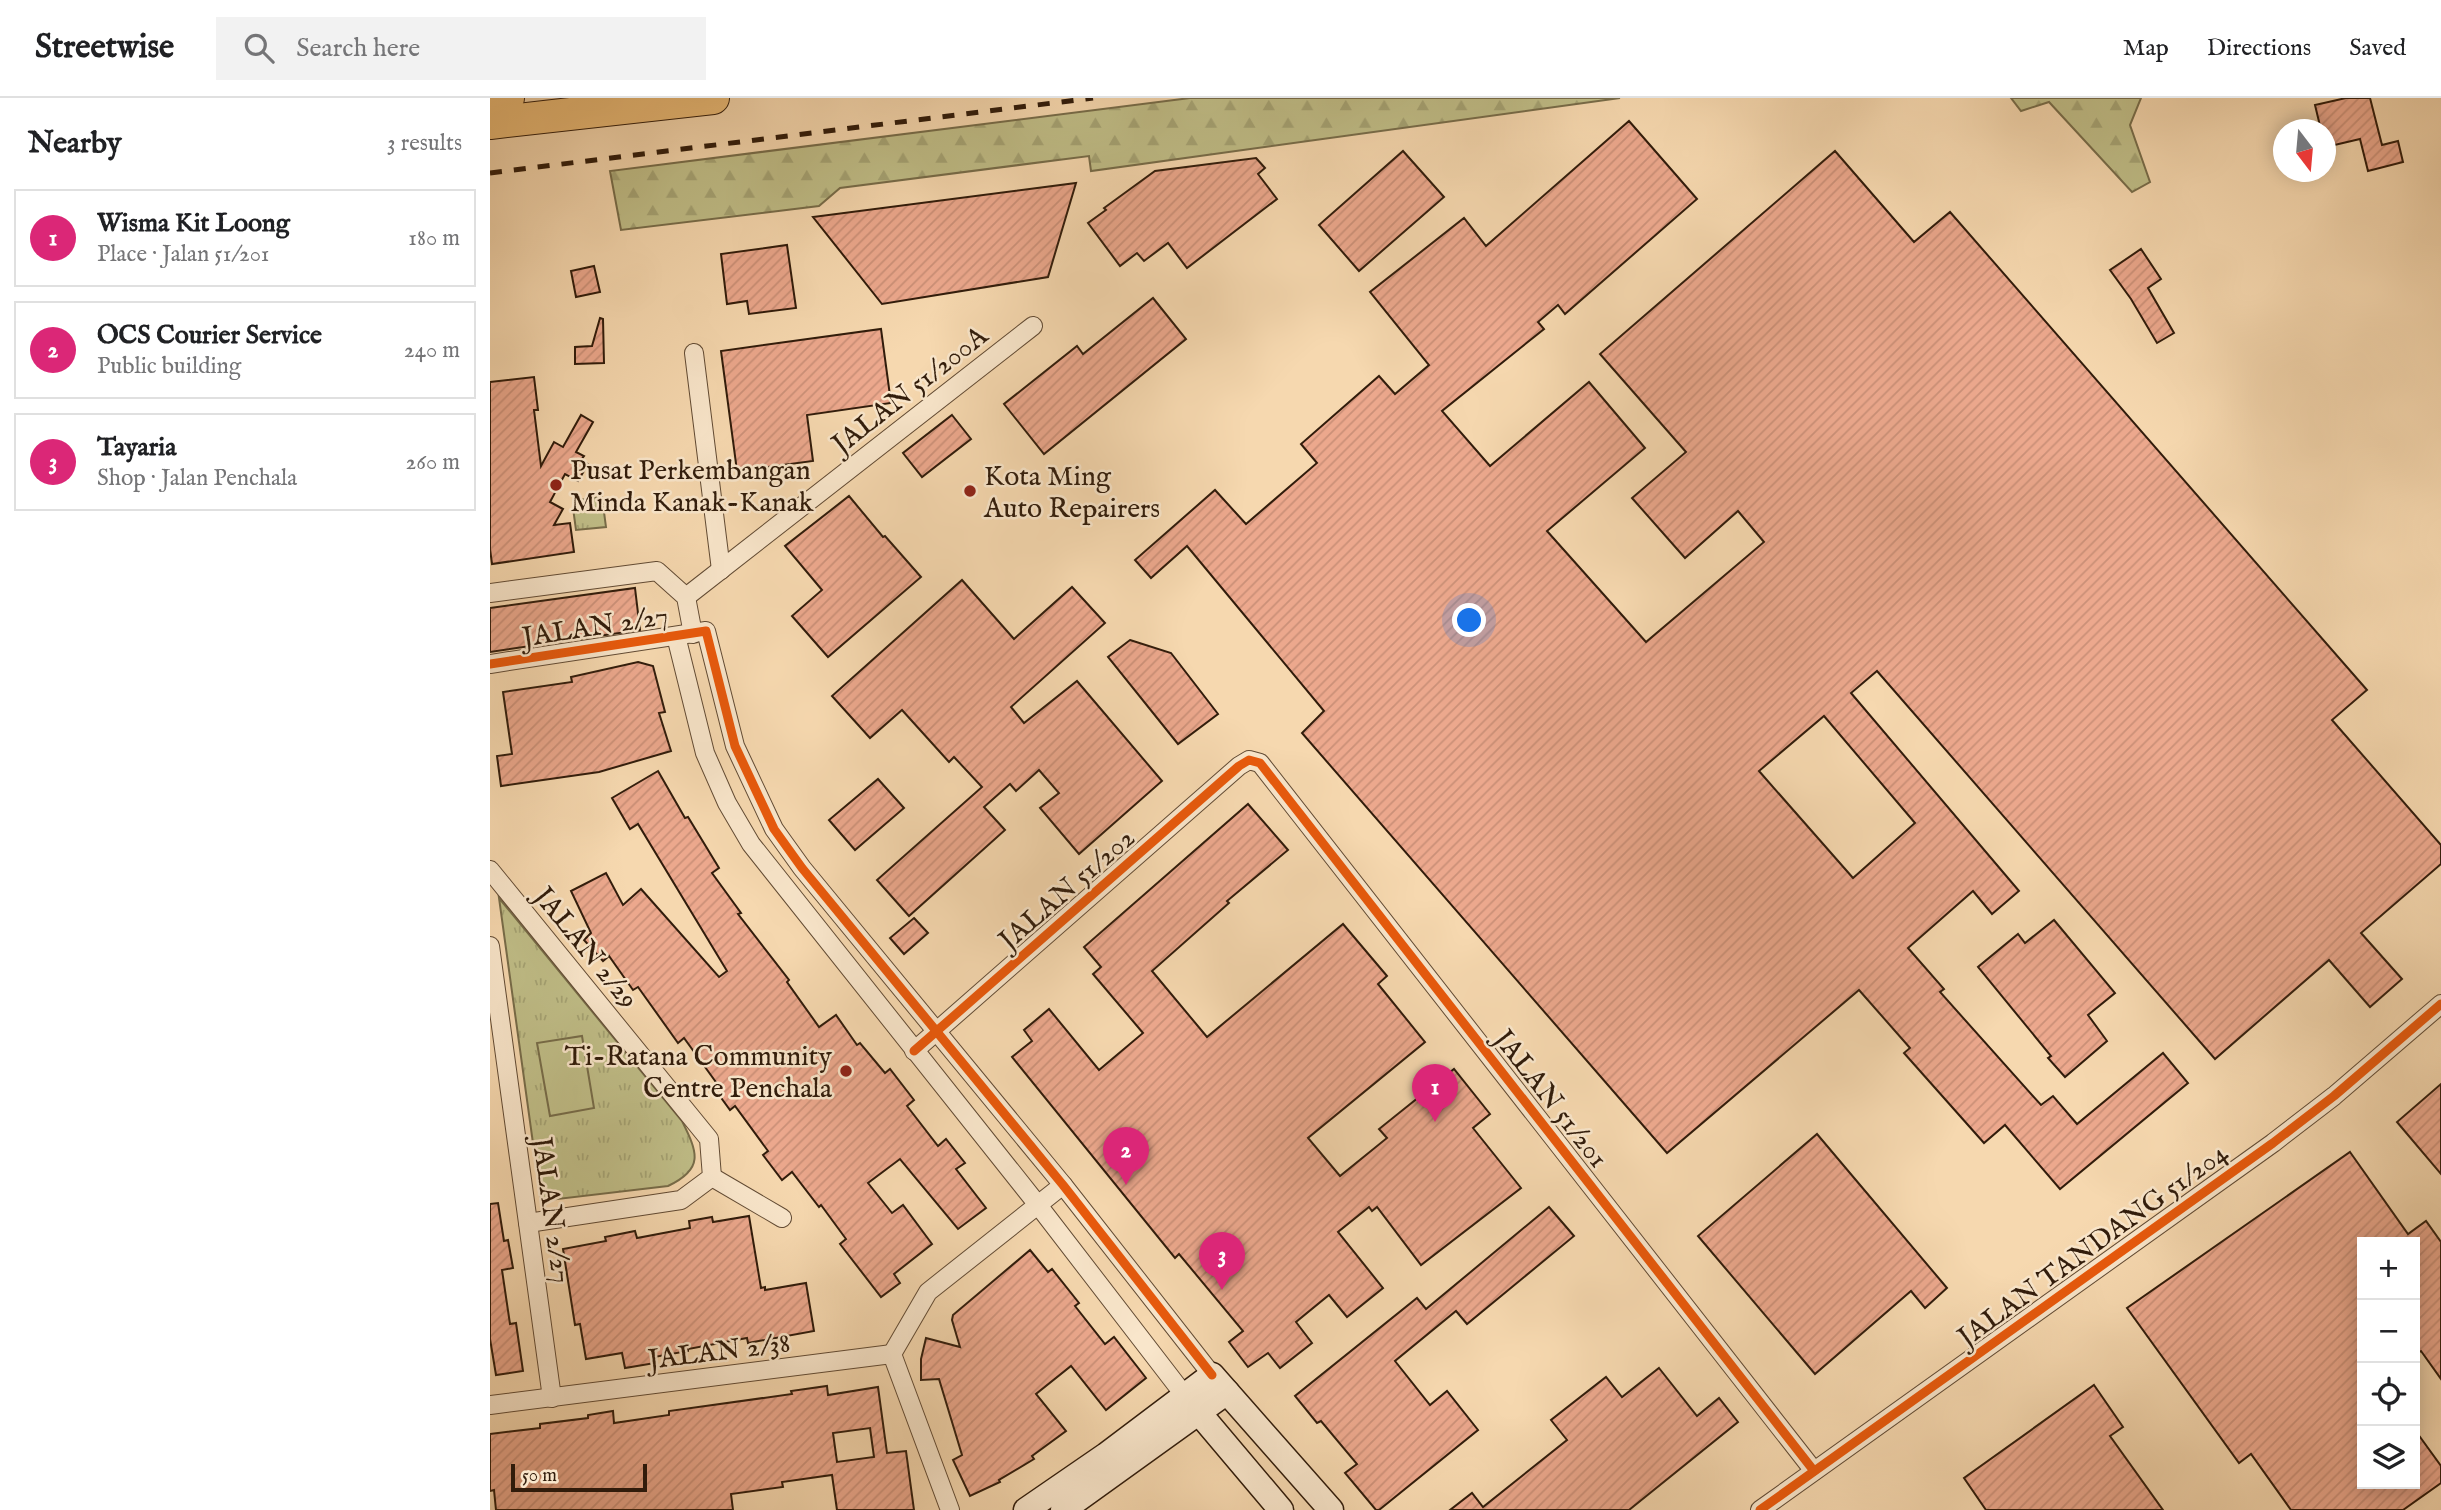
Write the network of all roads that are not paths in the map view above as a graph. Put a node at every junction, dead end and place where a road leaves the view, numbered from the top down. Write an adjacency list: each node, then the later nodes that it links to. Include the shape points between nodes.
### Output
1 (550, 98): 4 (highway)
2 (713, 98): 4 (highway)
3 (490, 100): 4 (highway)
4 (506, 113)
5 (1033, 326): 7 (street, JALAN 51/200A)
6 (694, 353): 7 (street)
7 (721, 570): 9 (street, JALAN 51/200A)
8 (490, 593): 9 (street, via 657,571)
9 (686, 597): 10 (street)
10 (692, 634): 11 (street, JALAN 2/27); 16 (street, via 734,746 774,829); 17 (street, via 705,753 727,803 751,844)
11 (490, 664)
12 (1249, 760): 16 (street, JALAN 51/202); 28 (street, JALAN 51/201, via 1260,763 1270,775)
13 (490, 870): 18 (street, JALAN 2/29, via 709,1139)
14 (490, 946): 22 (street, JALAN 2/27)
15 (2441, 1004): 28 (street, JALAN TANDANG 51/204, via 2273,1143)
16 (937, 1031): 17 (street, JALAN 51/202); 19 (street)
17 (914, 1051): 20 (street)
18 (712, 1177): 21 (street); 22 (street, via 681,1200)
19 (1063, 1185): 20 (street); 24 (street)
20 (1038, 1205): 23 (street, via 928,1292); 26 (street)
21 (782, 1218)
22 (528, 1223): 25 (street, JALAN 2/27)
23 (892, 1354): 25 (street, JALAN 2/38); 29 (street)
24 (1220, 1383): 26 (main road); 33 (main road)
25 (552, 1398): 27 (street, JALAN 2/38)
26 (1192, 1404): 30 (main road); 31 (main road); 32 (main road)
27 (490, 1405)
28 (1814, 1471): 34 (street, JALAN TANDANG 51/204)
29 (950, 1510)
30 (1026, 1510)
31 (1063, 1510)
32 (1281, 1510)
33 (1331, 1510)
34 (1760, 1510)

